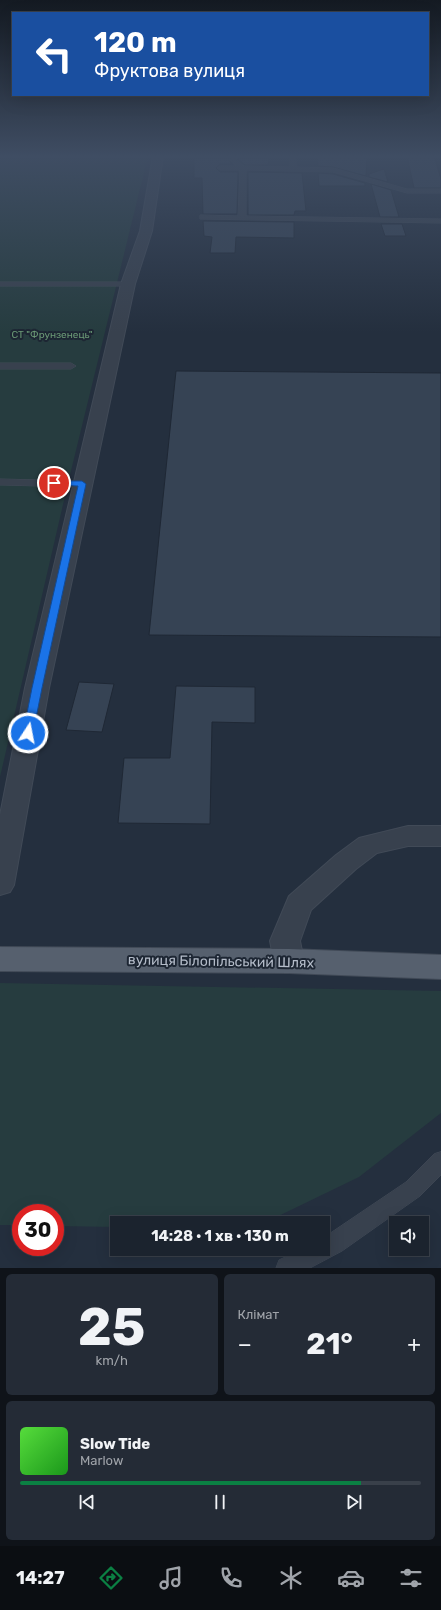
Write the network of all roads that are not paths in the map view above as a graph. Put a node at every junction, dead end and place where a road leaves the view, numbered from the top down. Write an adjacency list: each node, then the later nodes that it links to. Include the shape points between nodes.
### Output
1 (149, 215): 6 (street, via 146,232)
2 (203, 217): 3 (lane)
3 (242, 218): 4 (lane)
4 (441, 221)
5 (0, 284): 6 (lane)
6 (128, 284): 10 (street)
7 (0, 366): 8 (lane)
8 (71, 366)
9 (0, 482): 10 (lane)
10 (82, 484): 12 (street, via 37,688)
11 (441, 836): 14 (street, via 408,836 369,845 346,862 299,904 285,941)
12 (0, 885)
13 (0, 959): 14 (main road, вулиця Білопільський Шлях)
14 (289, 961): 15 (main road, вулиця Білопільський Шлях)
15 (441, 967)
16 (441, 1161): 17 (lane, via 413,1189 334,1244)
17 (286, 1268)

